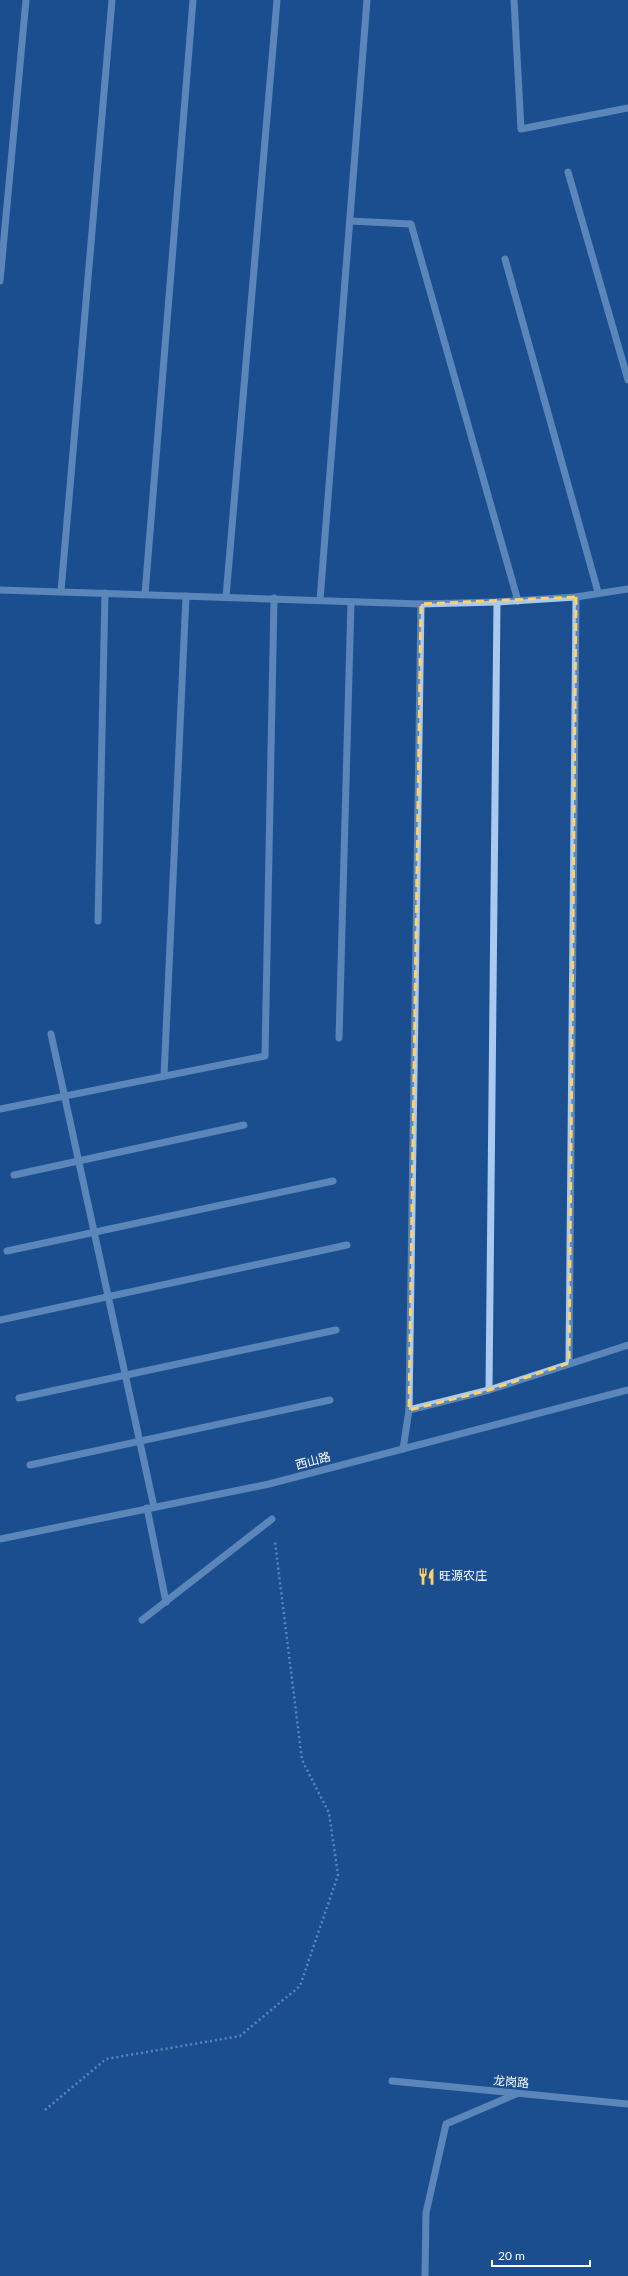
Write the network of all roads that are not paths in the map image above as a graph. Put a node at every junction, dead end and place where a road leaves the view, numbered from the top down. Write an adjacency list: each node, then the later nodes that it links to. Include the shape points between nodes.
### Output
1 (26, 0): 11 (street)
2 (112, 0): 15 (street)
3 (193, 0): 18 (street)
4 (277, 0): 20 (street)
5 (367, 0): 9 (street)
6 (514, 0): 7 (street, via 521,129)
7 (628, 108)
8 (568, 172): 12 (street)
9 (350, 221): 23 (street); 24 (street, via 411,224)
10 (505, 259): 16 (street)
11 (0, 281)
12 (628, 380)
13 (628, 588): 16 (street)
14 (0, 590): 15 (street)
15 (61, 591): 17 (street)
16 (598, 592): 21 (street)
17 (105, 593): 18 (street); 28 (street)
18 (145, 594): 19 (street)
19 (186, 596): 20 (street); 31 (street)
20 (226, 597): 22 (street)
21 (576, 597): 24 (street); 45 (street)
22 (274, 598): 23 (street); 31 (street, via 265,1056)
23 (320, 600): 25 (street)
24 (518, 601): 26 (street)
25 (351, 602): 27 (street); 30 (street)
26 (497, 602): 27 (street); 47 (street)
27 (421, 604): 51 (street)
28 (98, 921)
29 (51, 1034): 32 (street)
30 (339, 1038)
31 (164, 1076): 32 (street)
32 (64, 1096): 33 (street); 35 (street)
33 (0, 1109)
34 (244, 1125): 35 (street)
35 (79, 1161): 36 (street); 38 (street)
36 (14, 1175)
37 (333, 1181): 38 (street)
38 (94, 1232): 40 (street); 41 (street)
39 (347, 1245): 41 (street)
40 (7, 1251)
41 (109, 1297): 42 (street); 46 (street)
42 (0, 1320)
43 (336, 1330): 46 (street)
44 (628, 1345): 45 (street)
45 (569, 1363): 47 (street)
46 (126, 1375): 49 (street); 52 (street)
47 (489, 1390): 51 (street)
48 (628, 1390): 53 (street, 西山路)
49 (19, 1398)
50 (330, 1400): 52 (street)
51 (408, 1410): 53 (street)
52 (140, 1441): 54 (street); 55 (street)
53 (403, 1449): 55 (street, 西山路, via 269,1484)
54 (30, 1465)
55 (151, 1508): 57 (street, 西山路); 58 (street)
56 (272, 1519): 58 (street)
57 (1, 1537)
58 (166, 1602): 59 (street)
59 (142, 1620)
60 (392, 2081): 61 (street, 龙岗路)
61 (518, 2093): 62 (street, 龙岗路); 63 (street, via 446,2124 426,2213)
62 (628, 2104)
63 (425, 2276)

